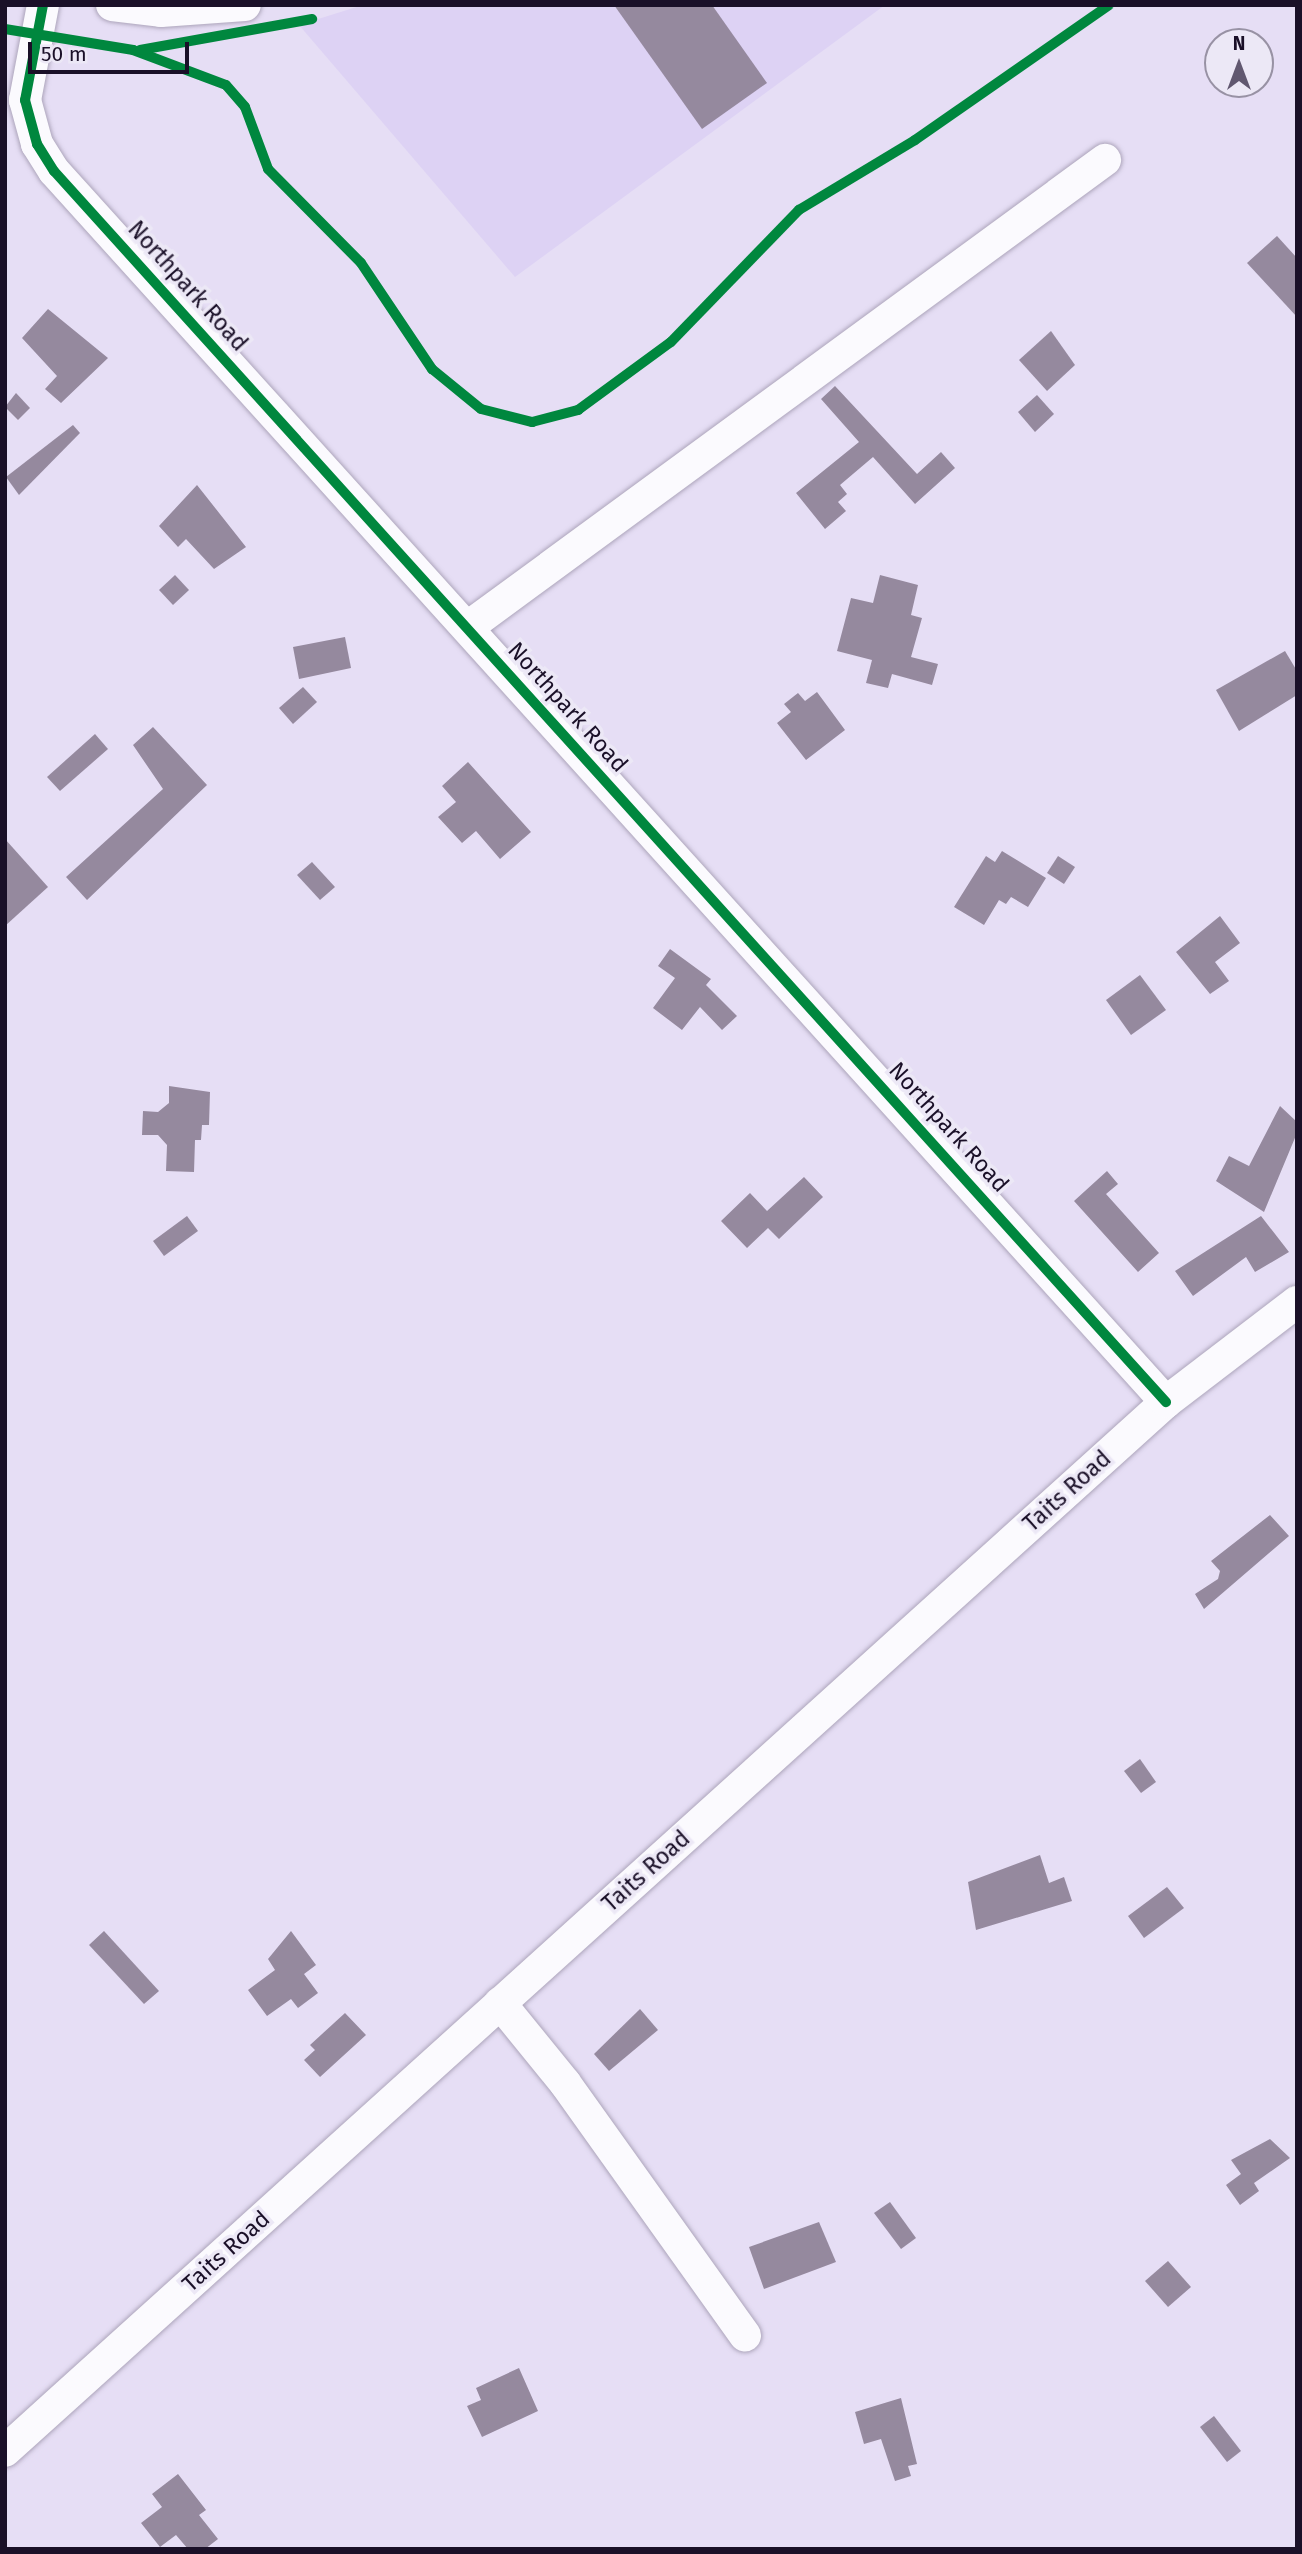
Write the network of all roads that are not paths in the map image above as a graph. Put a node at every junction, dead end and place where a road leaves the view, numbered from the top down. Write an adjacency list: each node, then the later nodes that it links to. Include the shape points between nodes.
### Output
1 (43, 5): 5 (street, Northpark Road, via 25,100 37,144 54,171)
2 (112, 5): 3 (street, via 161,11)
3 (245, 5)
4 (1105, 160): 5 (street)
5 (468, 627): 7 (street, Northpark Road)
6 (1297, 1302): 7 (street, Taits Road)
7 (1166, 1402): 8 (street, Taits Road)
8 (500, 2003): 9 (street); 10 (street, Taits Road)
9 (746, 2335)
10 (5, 2451)

